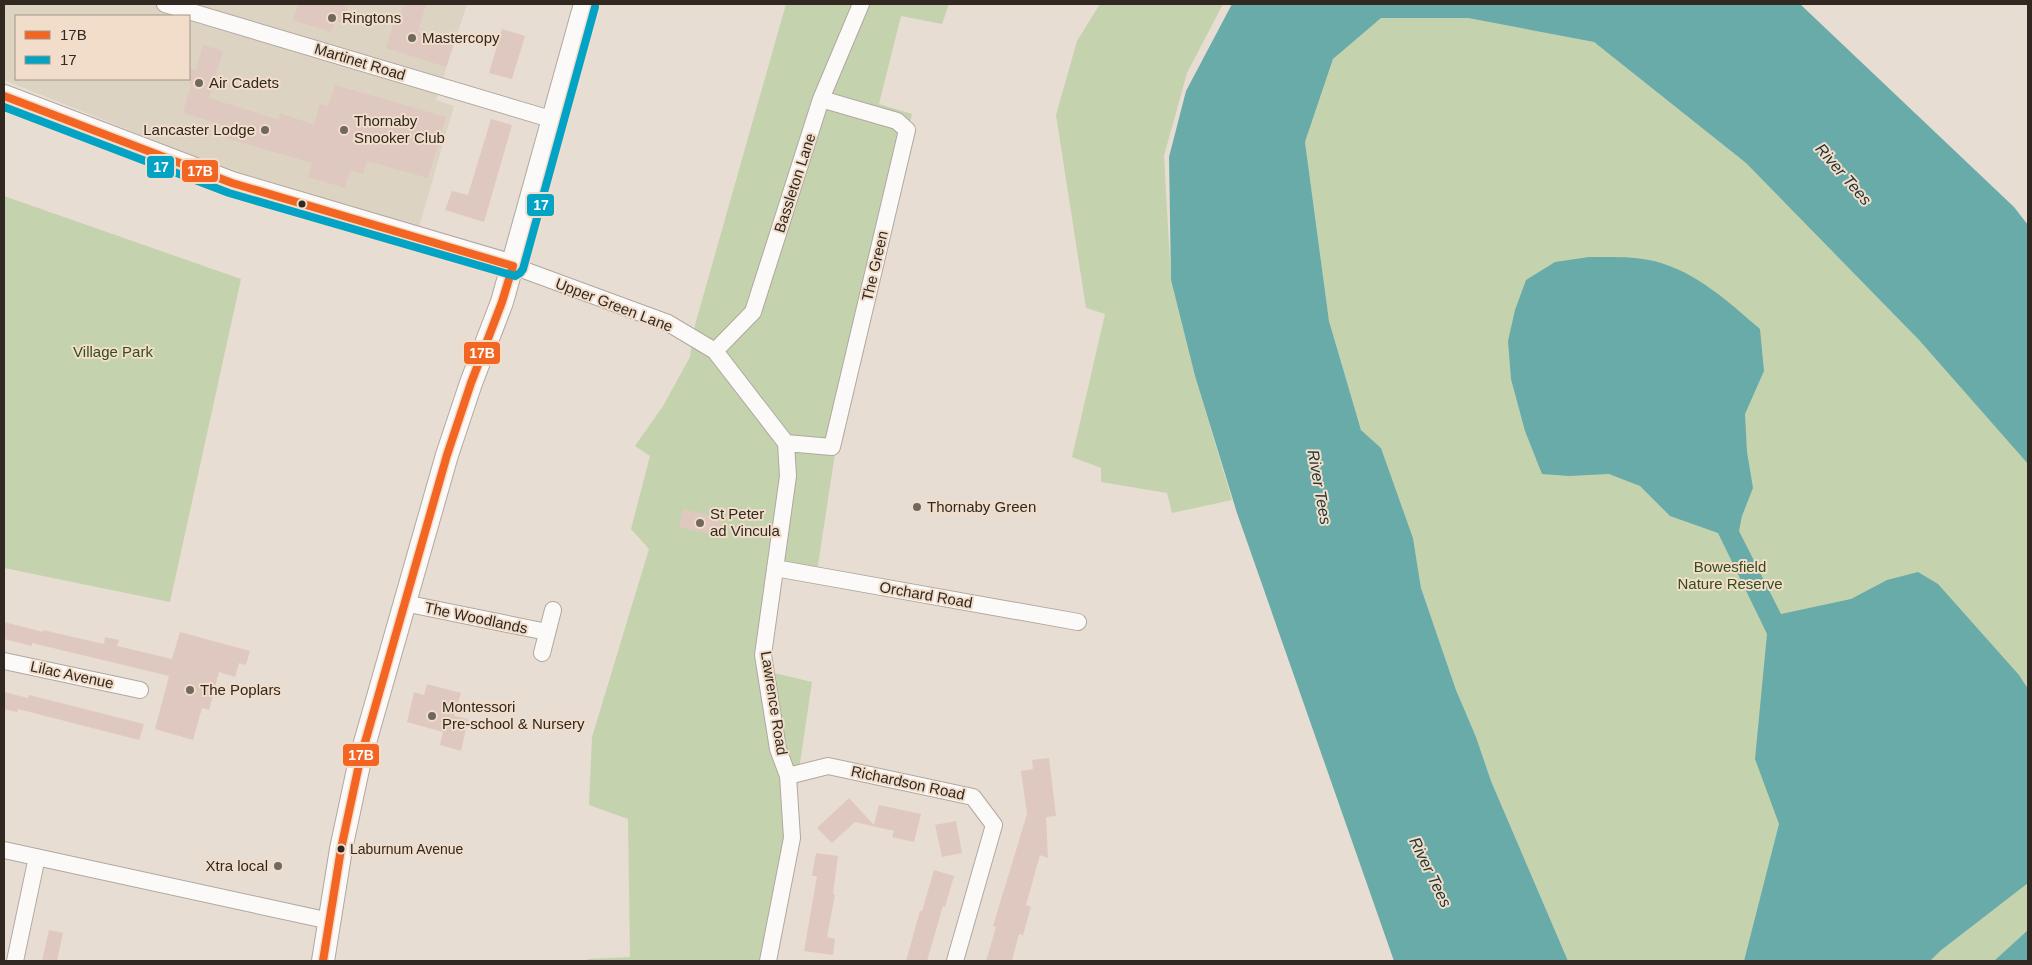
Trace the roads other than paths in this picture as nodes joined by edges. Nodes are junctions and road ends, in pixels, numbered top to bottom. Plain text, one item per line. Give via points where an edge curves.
1 (166, 4) edge
2 (586, 4) edge
3 (861, 4) edge
4 (4, 96) edge
5 (821, 100) junction
6 (554, 120) junction
7 (513, 266) junction
8 (714, 351) junction
9 (786, 443) junction
10 (775, 568) junction
11 (404, 603) junction
12 (553, 610) dead end
13 (1078, 622) dead end
14 (547, 632) junction
15 (542, 653) dead end
16 (4, 661) edge
17 (140, 690) dead end
18 (788, 776) junction
19 (4, 850) edge
20 (36, 857) junction
21 (330, 921) junction
22 (15, 961) edge
23 (323, 961) edge
24 (768, 961) edge
25 (955, 961) edge

1 - 6 street, Martinet Road
2 - 6 street
3 - 5 street, Bassleton Lane
4 - 7 street via 232,182
5 - 8 street, Bassleton Lane via 753,312
5 - 9 street, The Green via 897,121 907,130 832,447
6 - 7 street
7 - 8 street, Upper Green Lane via 668,323
7 - 11 street via 447,455
8 - 9 street, Upper Green Lane
9 - 10 street, Lawrence Road via 788,476
10 - 13 street, Orchard Road
10 - 18 street, Lawrence Road via 763,655 778,749
11 - 14 street, The Woodlands
11 - 21 street via 360,760
12 - 14 street, The Woodlands
14 - 15 street, The Woodlands
16 - 17 street, Lilac Avenue
18 - 24 street, Lawrence Road via 792,838
18 - 25 street, Richardson Road via 828,766 974,797 994,825
19 - 20 street
20 - 21 street
20 - 22 street
21 - 23 street

